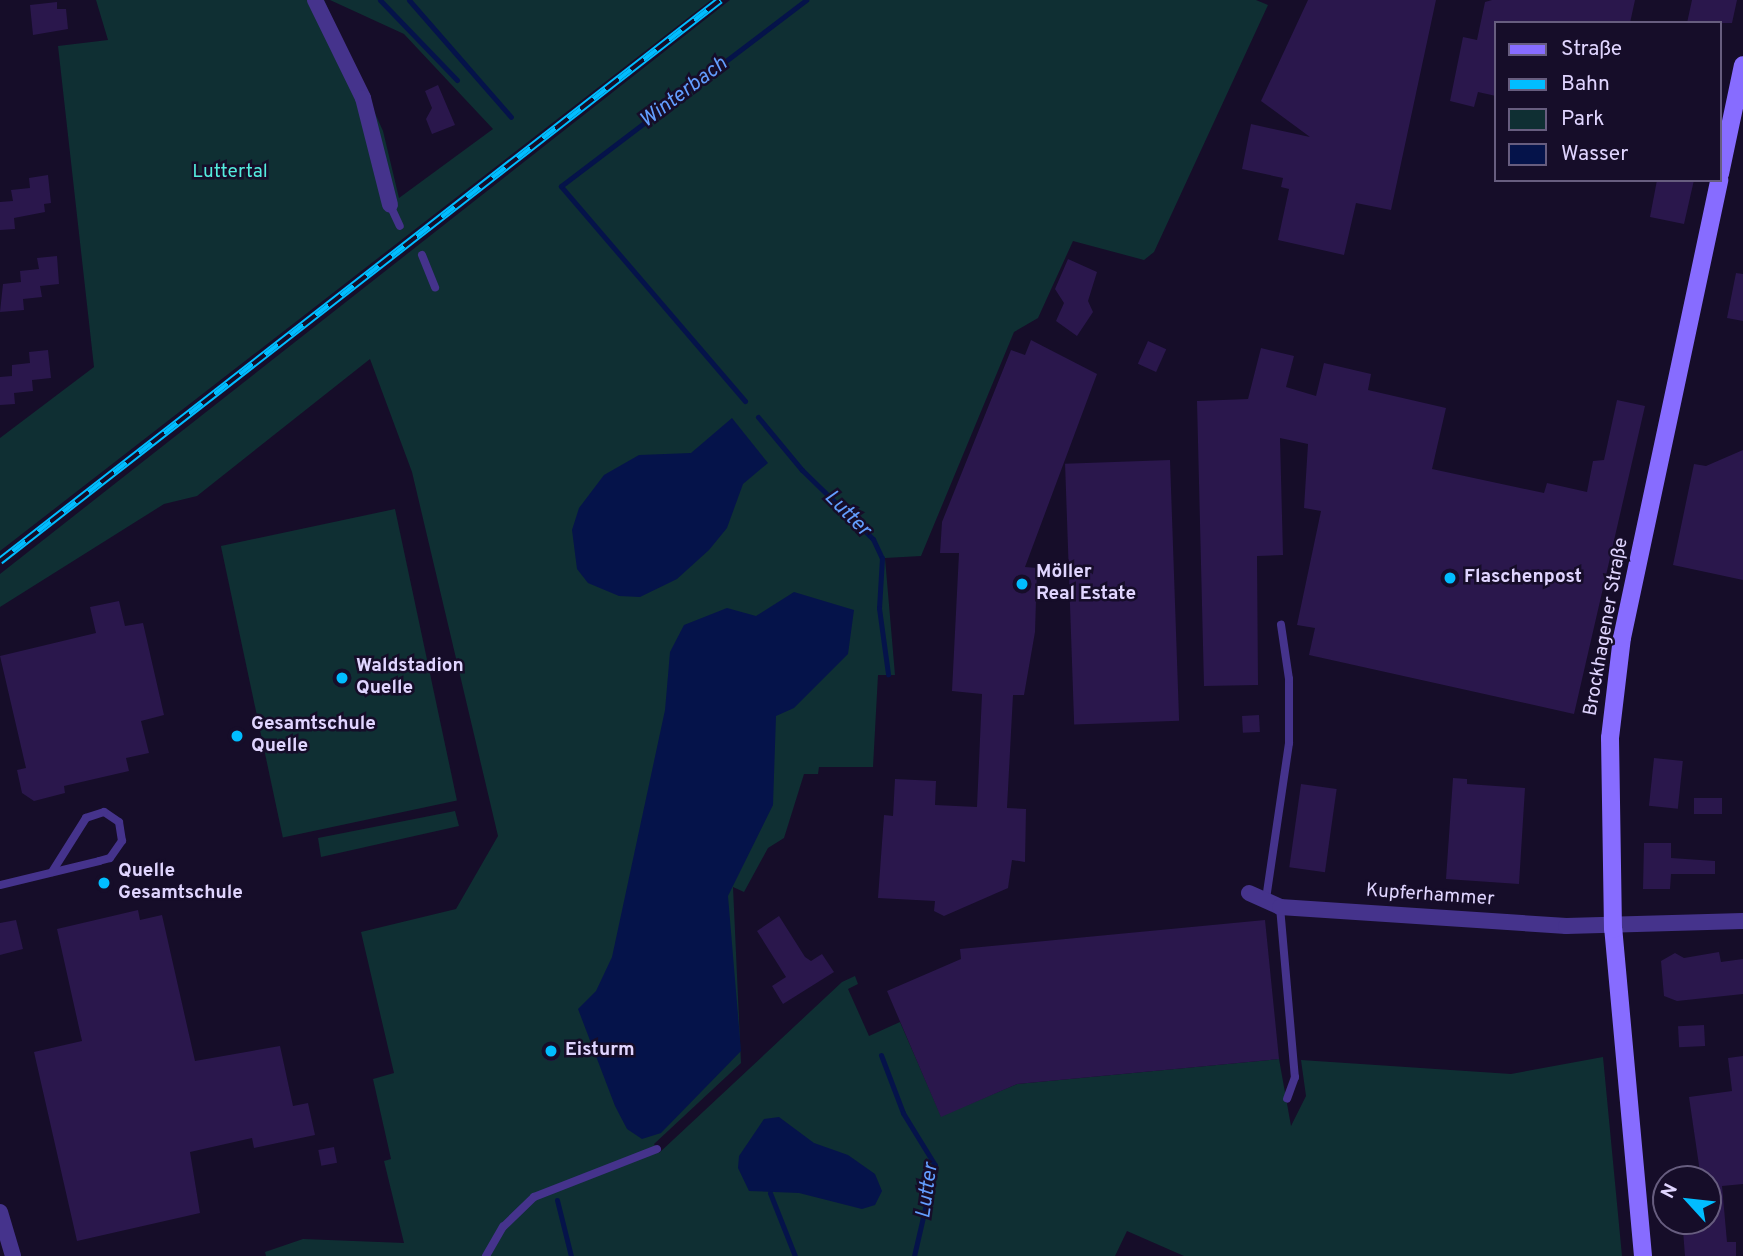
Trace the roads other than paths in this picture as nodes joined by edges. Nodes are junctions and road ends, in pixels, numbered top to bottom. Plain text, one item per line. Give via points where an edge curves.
1 (315, 0) edge
2 (1743, 65) edge
3 (1722, 165) edge
4 (1719, 182) edge
5 (390, 205) joint
6 (400, 226) dead end
7 (422, 255) dead end
8 (435, 288) dead end
9 (1281, 625) dead end
10 (52, 873) junction
11 (0, 885) edge
12 (1249, 893) dead end
13 (1273, 903) junction
14 (1743, 921) edge
15 (1613, 929) junction
16 (1287, 1099) dead end
17 (657, 1149) dead end
18 (0, 1212) edge
19 (8, 1251) edge
20 (486, 1256) edge
21 (1643, 1256) edge

1 - 5 street via 363,98
2 - 3 main road
4 - 15 main road, Brockhagener Straße via 1614,690 1608,828
5 - 6 lane
7 - 8 lane
9 - 13 lane via 1289,679 1289,743
10 - 10 lane via 116,854 123,834 119,821 104,812 86,818
10 - 11 lane
12 - 13 street, Kupferhammer
13 - 15 street, Kupferhammer
13 - 16 lane via 1295,1072
14 - 15 street, Kupferhammer
15 - 21 main road, Brockhagener Straße
17 - 20 lane via 534,1197 503,1227
18 - 19 street

